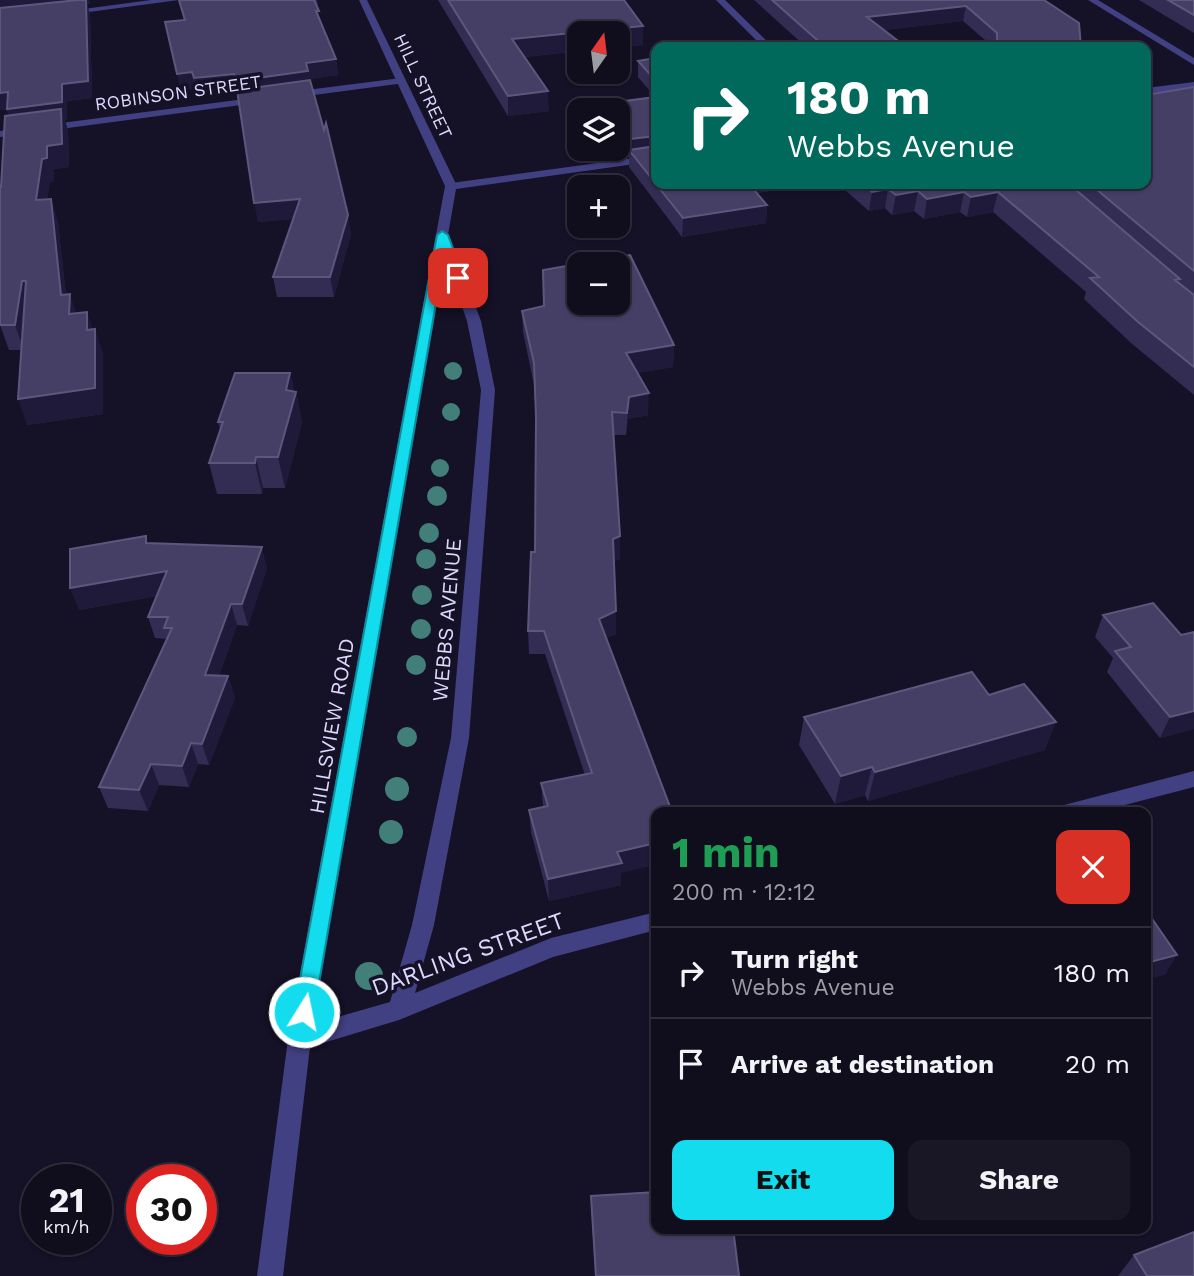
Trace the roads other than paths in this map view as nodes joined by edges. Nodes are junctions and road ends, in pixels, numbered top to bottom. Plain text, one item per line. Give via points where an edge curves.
1 (175, 0) edge
2 (363, 0) edge
3 (720, 0) edge
4 (1092, 0) edge
5 (54, 13) edge
6 (763, 42) edge
7 (1194, 62) edge
8 (401, 81) junction
9 (1194, 85) edge
10 (1151, 91) edge
11 (0, 134) edge
12 (651, 159) edge
13 (451, 187) junction
14 (442, 235) junction
15 (1194, 779) edge
16 (1087, 807) edge
17 (651, 922) edge
18 (399, 1010) junction
19 (299, 1039) junction
20 (270, 1276) edge

1 - 5 street
2 - 8 street, HILL STREET
3 - 6 street
4 - 7 street
8 - 11 street, ROBINSON STREET
8 - 13 street, HILL STREET
9 - 10 street
12 - 13 street
13 - 14 street, HILLSVIEW ROAD
14 - 18 street, WEBBS AVENUE via 474,321 488,390 460,738 423,925
14 - 19 street, HILLSVIEW ROAD
15 - 16 street
17 - 18 street, DARLING STREET via 551,948
18 - 19 street, DARLING STREET
19 - 20 street, HILLSVIEW ROAD

